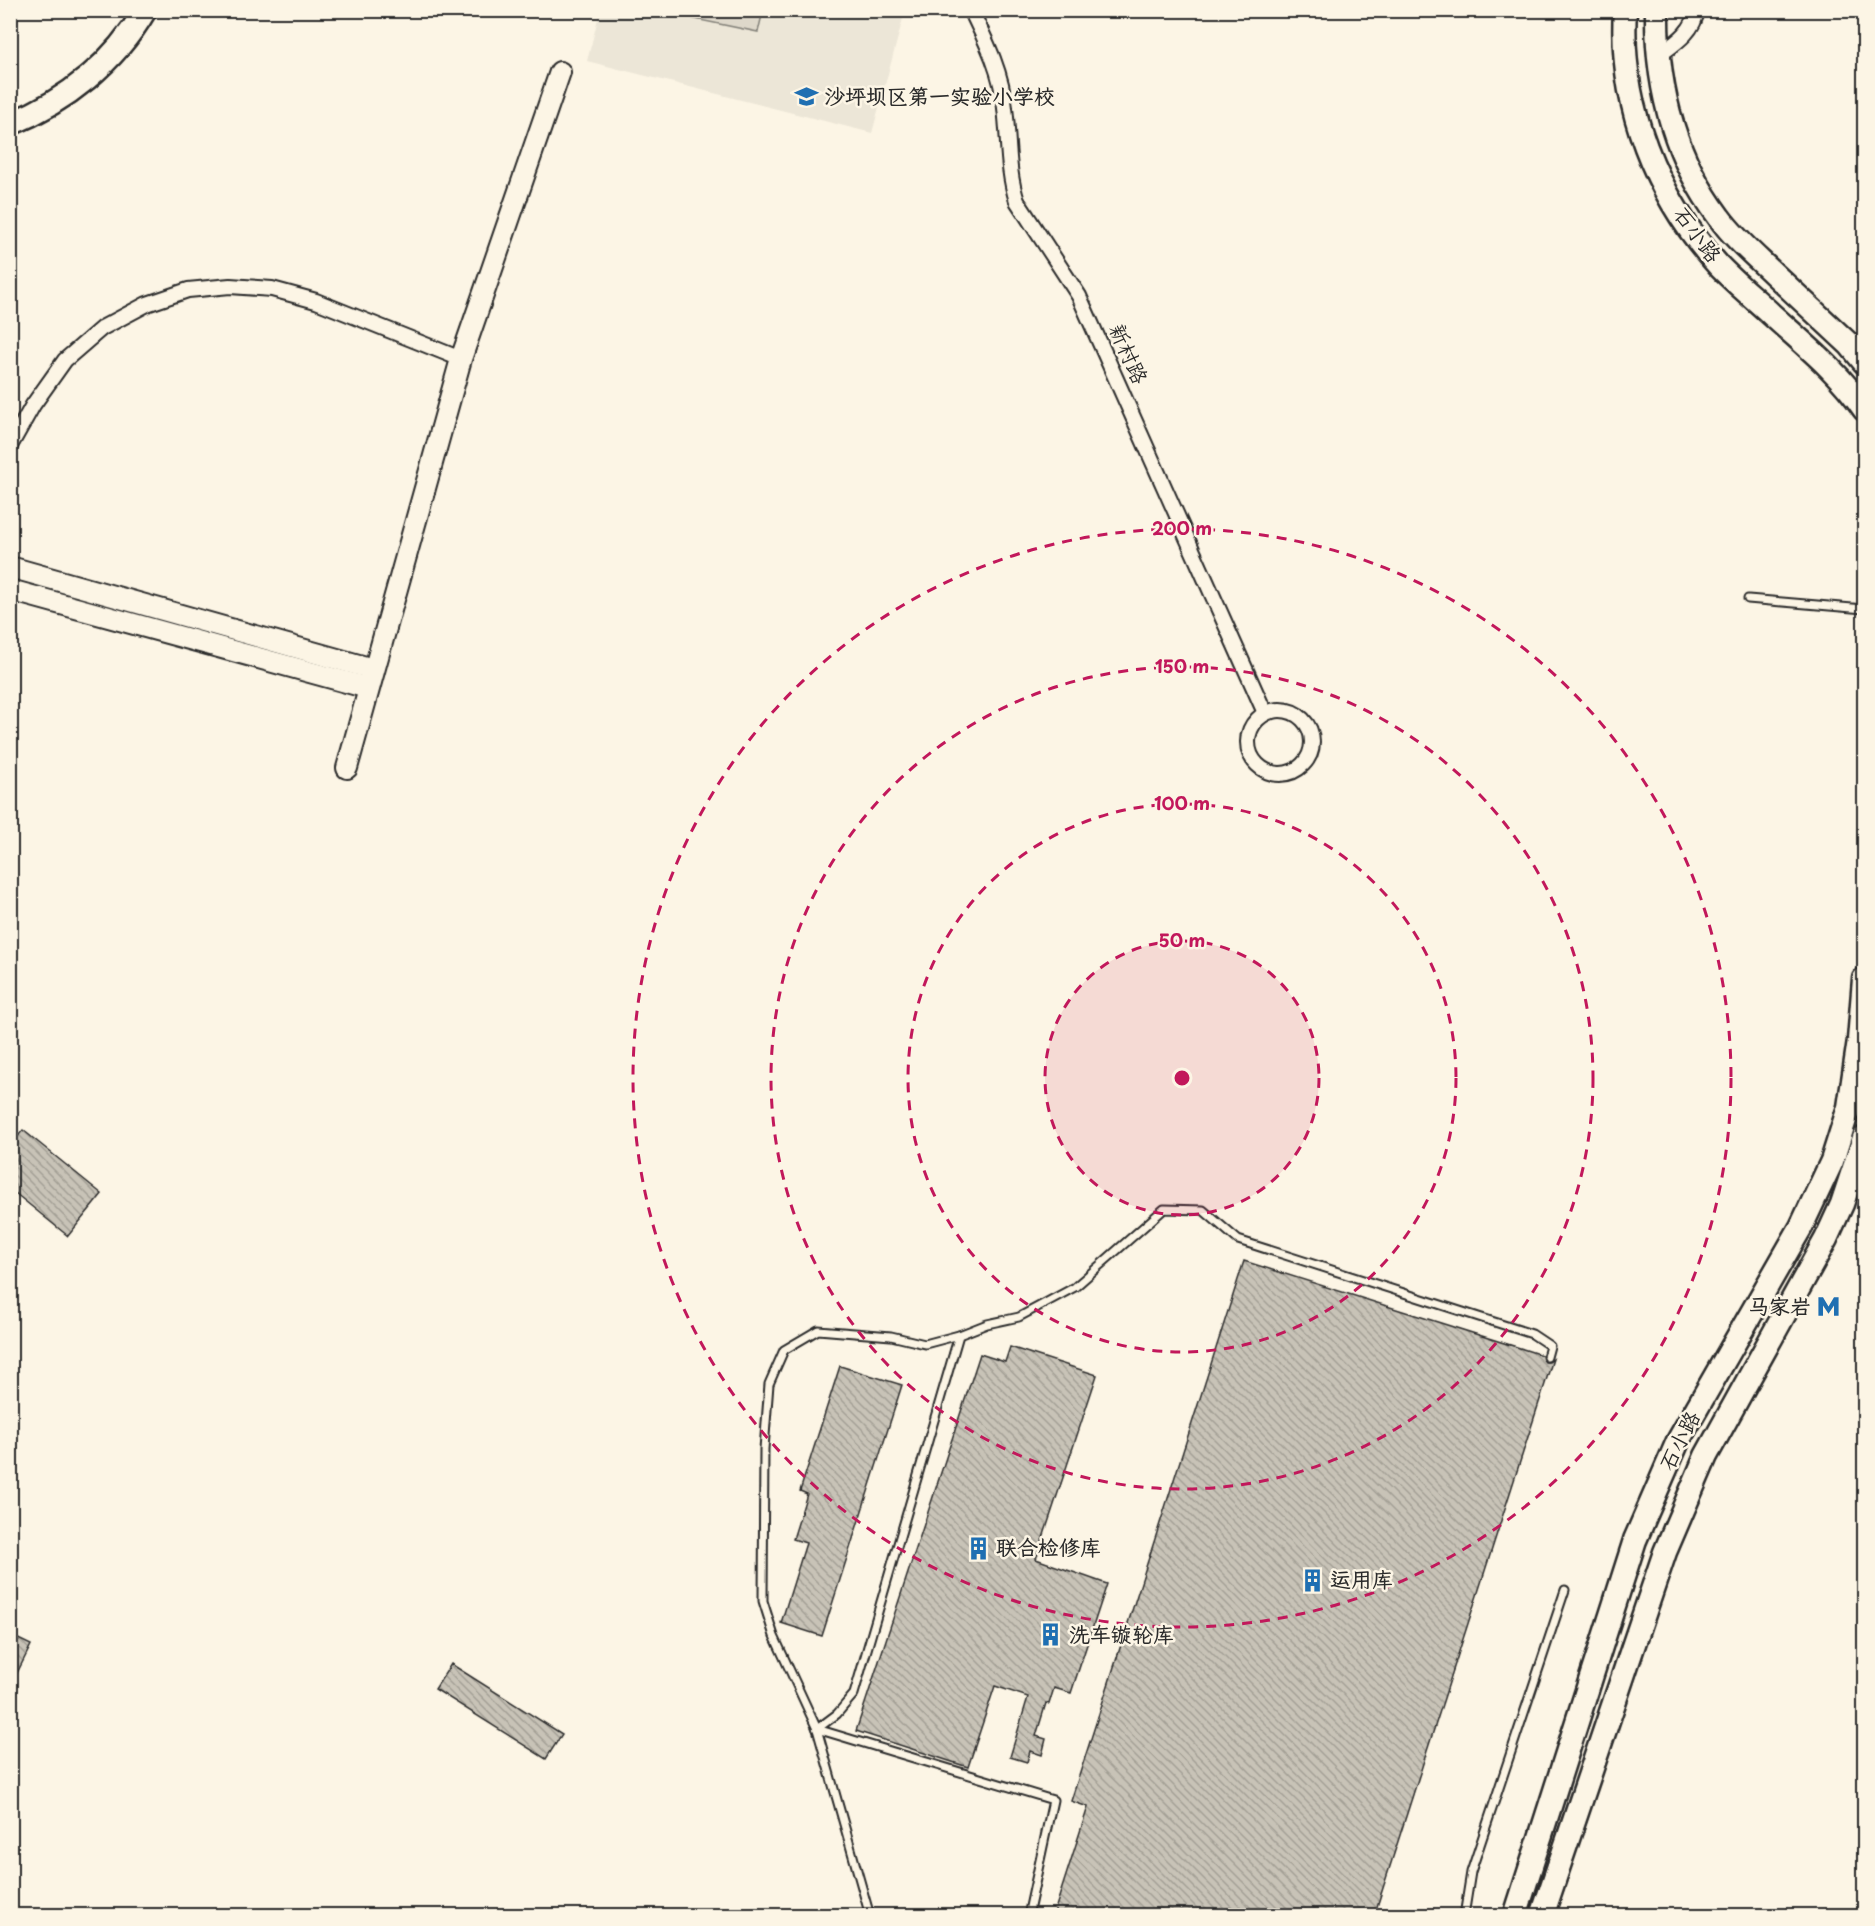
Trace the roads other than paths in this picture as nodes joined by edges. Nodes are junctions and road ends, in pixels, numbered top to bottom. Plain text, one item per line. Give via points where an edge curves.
1 (128, 10) edge
2 (145, 10) edge
3 (971, 10) edge
4 (1625, 10) edge
5 (1657, 10) edge
6 (1697, 10) edge
7 (1658, 56) junction
8 (560, 72) dead end
9 (10, 109) edge
10 (10, 124) edge
11 (461, 359) junction
12 (1864, 362) edge
13 (1864, 409) edge
14 (10, 446) edge
15 (10, 567) edge
16 (10, 590) edge
17 (1748, 599) dead end
18 (1864, 609) edge
19 (371, 679) junction
20 (1265, 713) junction
21 (347, 768) dead end
22 (1864, 979) edge
23 (1864, 1138) edge
24 (959, 1335) junction
25 (1547, 1357) dead end
26 (1565, 1590) dead end
27 (817, 1729) junction
28 (870, 1916) edge
29 (1028, 1916) edge
30 (1464, 1916) edge
31 (1515, 1916) edge
32 (1542, 1916) edge

1 - 9 main road via 94,54 63,81
2 - 10 main road via 131,34 95,72 71,92
3 - 20 street, 新村路 via 1001,83 1011,183 1017,201 1079,296
4 - 13 main road, 石小路 via 1630,96 1638,130 1674,205 1719,266 1826,365
5 - 7 main road, 石小路
6 - 7 street via 1683,37
7 - 12 main road, 石小路 via 1672,127 1707,201 1742,244
8 - 11 street
11 - 14 street via 316,301 272,289 230,286 188,290 147,303 102,328 65,360
11 - 19 street
15 - 19 street
16 - 19 street
17 - 18 lane
19 - 21 street
20 - 20 street via 1257,719 1248,738 1253,759 1270,772 1291,772 1308,758 1312,748 1310,728 1295,713
22 - 31 main road, 石小路 via 1851,1096 1832,1161 1801,1227 1678,1441 1655,1492 1635,1540
23 - 32 main road, 石小路 via 1826,1239 1706,1456 1684,1505
24 - 25 lane via 1019,1317 1075,1287 1164,1209 1203,1210 1238,1240 1532,1334 1550,1346
24 - 27 lane via 854,1694
24 - 27 lane via 925,1344 891,1336 818,1330 783,1350 769,1384 764,1449 763,1601 774,1636
26 - 30 lane via 1471,1872
27 - 28 lane
27 - 29 lane via 1053,1800

